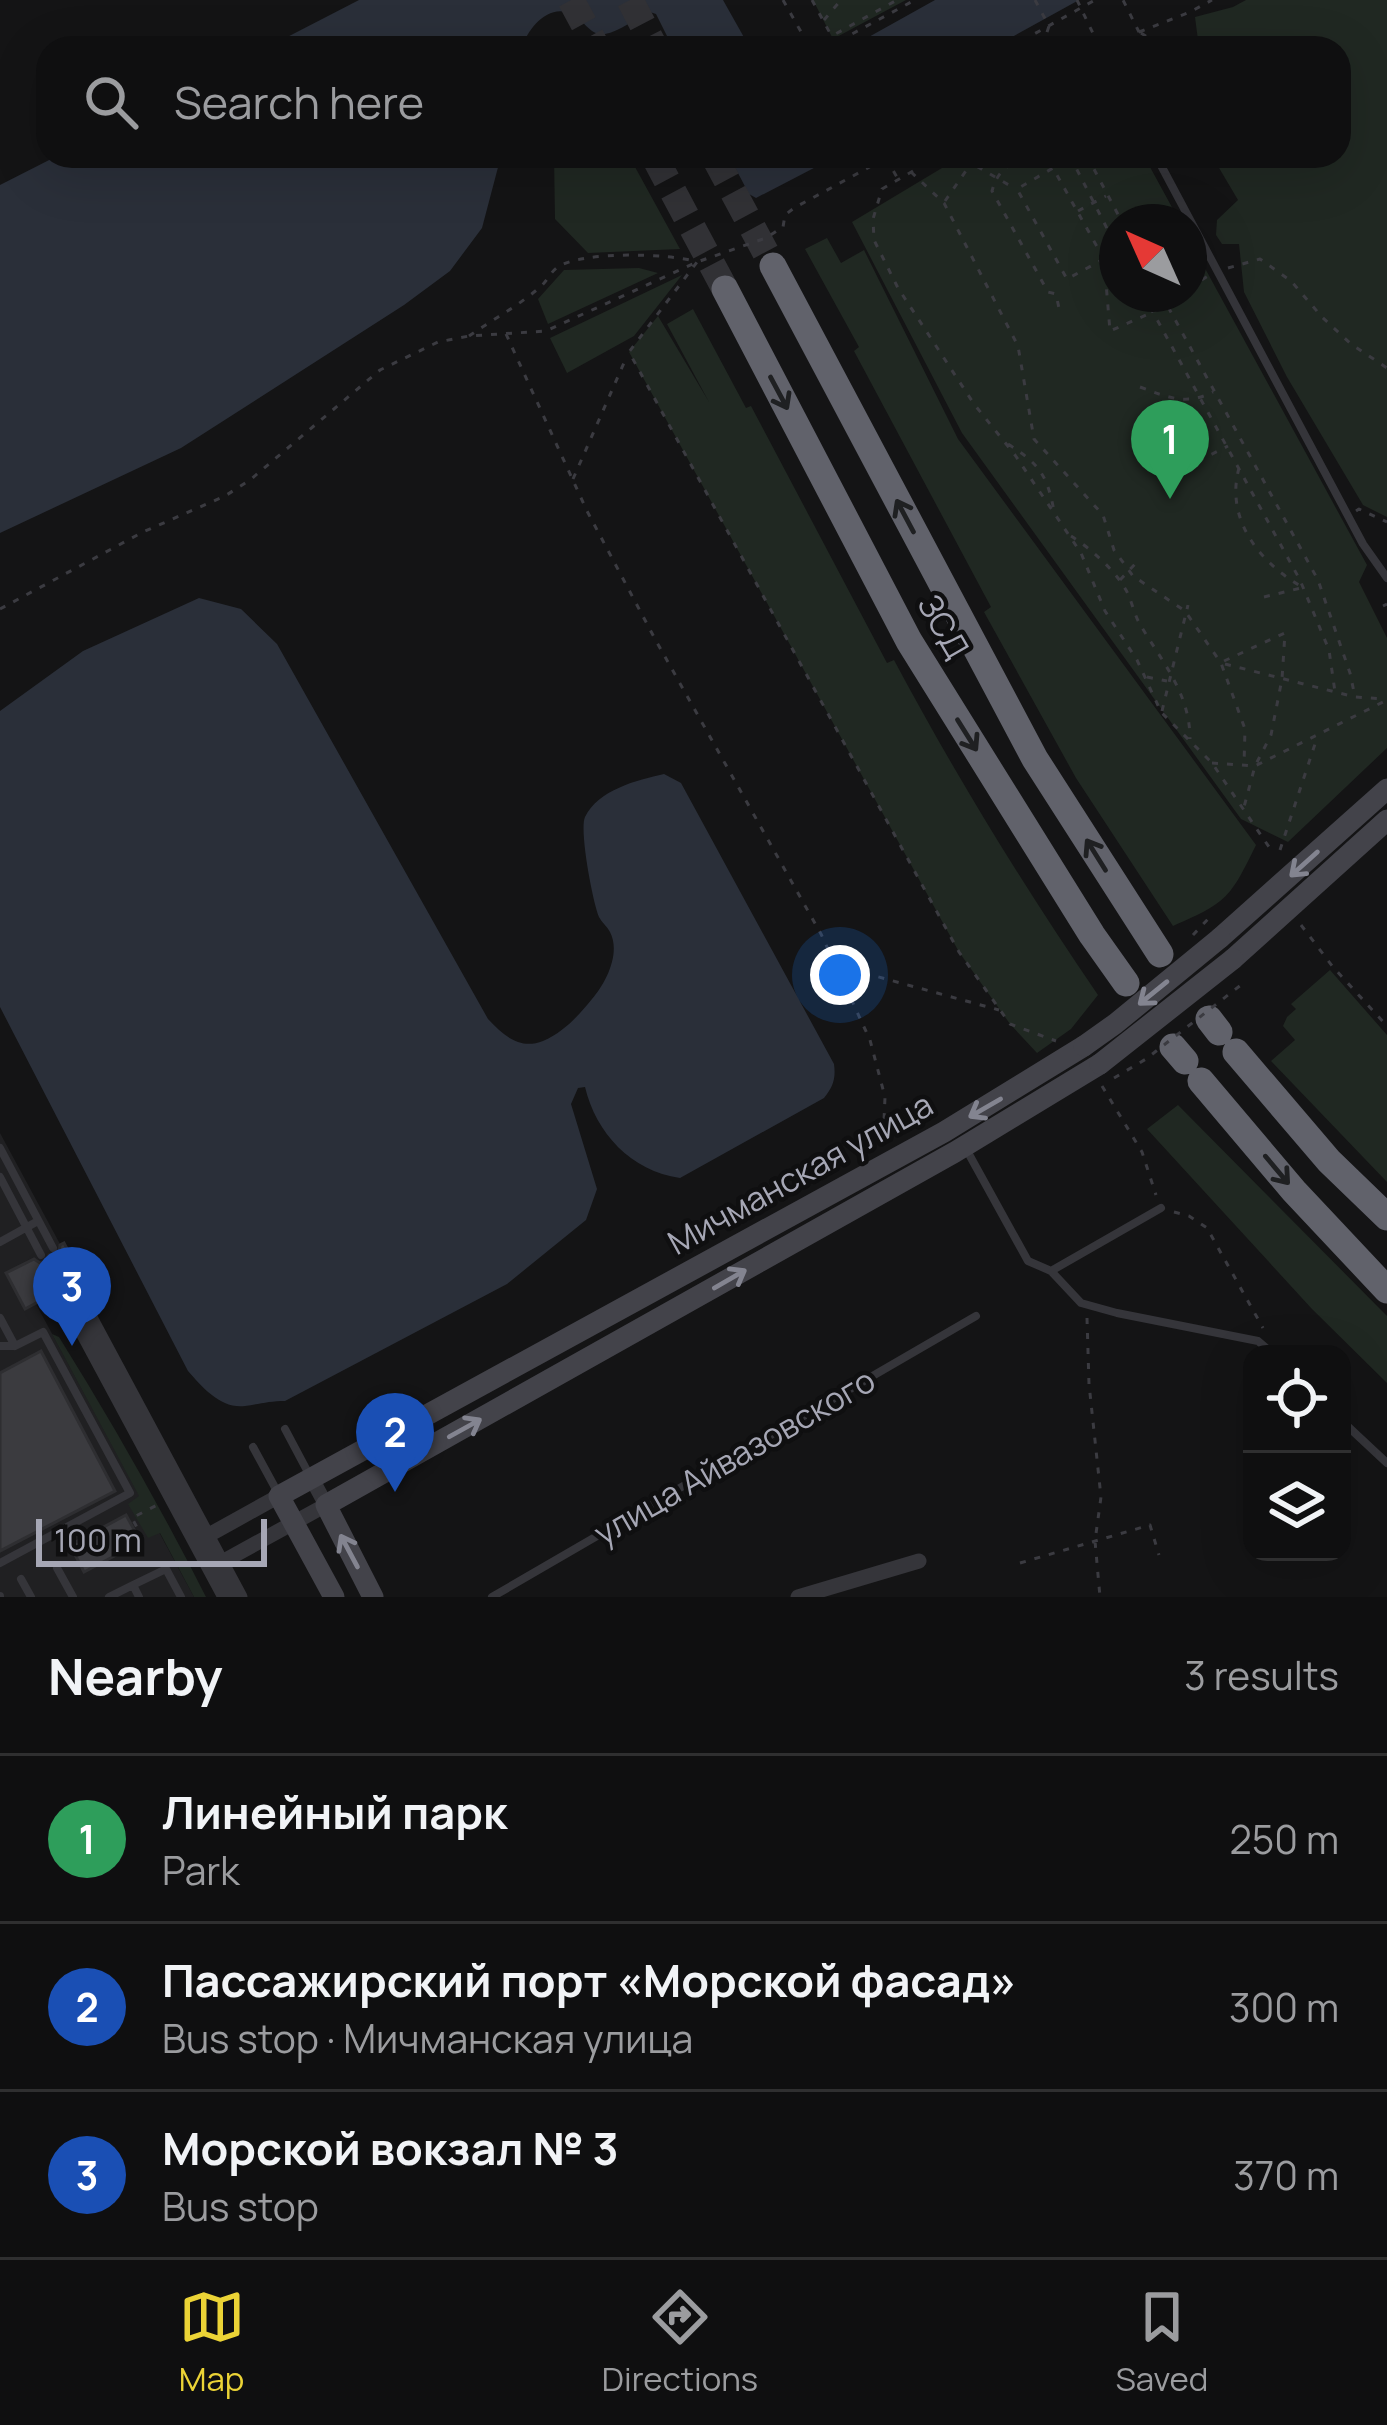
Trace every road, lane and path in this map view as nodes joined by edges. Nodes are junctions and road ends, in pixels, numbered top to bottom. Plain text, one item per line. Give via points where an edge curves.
1 (783, 0) edge
2 (812, 0) edge
3 (832, 0) edge
4 (841, 0) edge
5 (897, 0) edge
6 (915, 0) edge
7 (1035, 0) edge
8 (1077, 0) edge
9 (1095, 0) edge
10 (1123, 0) edge
11 (1212, 0) edge
12 (832, 8) junction
13 (1081, 8) junction
14 (823, 21) junction
15 (1049, 26) junction
16 (1139, 32) junction
17 (803, 36) edge
18 (831, 36) edge
19 (834, 36) edge
20 (844, 36) edge
21 (1031, 36) edge
22 (1046, 36) edge
23 (1094, 36) edge
24 (1132, 36) edge
25 (1145, 36) edge
26 (866, 168) edge
27 (892, 168) edge
28 (918, 168) edge
29 (968, 168) edge
30 (979, 168) edge
31 (1004, 168) edge
32 (1077, 168) edge
33 (1093, 168) edge
34 (1162, 168) edge
35 (911, 172) junction
36 (995, 178) junction
37 (898, 179) junction
38 (1017, 189) junction
39 (951, 192) junction
40 (1107, 195) junction
41 (956, 199) dead end
42 (944, 202) junction
43 (1095, 202) junction
44 (1112, 204) edge
45 (1099, 210) edge
46 (1077, 212) junction
47 (1099, 250) edge
48 (697, 262) junction
49 (1099, 262) edge
50 (773, 266) tunnel mouth
51 (1217, 271) junction
52 (1207, 277) edge
53 (725, 289) tunnel mouth
54 (1109, 312) edge
55 (1152, 312) edge
56 (1155, 312) edge
57 (1171, 312) edge
58 (1060, 313) dead end
59 (506, 334) junction
60 (469, 336) junction
61 (629, 352) junction
62 (1387, 368) edge
63 (1140, 387) dead end
64 (1214, 392) junction
65 (1202, 398) junction
66 (1005, 443) junction
67 (1228, 446) junction
68 (1246, 449) junction
69 (1045, 451) junction
70 (1234, 456) junction
71 (1034, 460) junction
72 (1198, 461) dead end
73 (1239, 467) junction
74 (573, 481) junction
75 (1109, 508) dead end
76 (1054, 513) junction
77 (1102, 514) junction
78 (1238, 514) junction
79 (1228, 516) dead end
80 (1350, 516) junction
81 (1387, 522) edge
82 (1068, 533) junction
83 (1136, 563) dead end
84 (1129, 571) junction
85 (1387, 578) edge
86 (1119, 582) junction
87 (1303, 588) junction
88 (1264, 597) dead end
89 (1187, 608) junction
90 (0, 609) edge
91 (1244, 640) dead end
92 (1249, 650) junction
93 (1221, 663) junction
94 (1171, 670) junction
95 (1145, 677) junction
96 (1282, 679) junction
97 (1169, 682) junction
98 (1335, 692) junction
99 (1355, 698) junction
100 (1387, 699) edge
101 (1161, 712) junction
102 (1318, 736) junction
103 (1190, 741) junction
104 (1212, 763) junction
105 (1244, 765) junction
106 (1255, 766) junction
107 (1387, 790) edge
108 (1244, 809) junction
109 (1387, 820) edge
110 (1269, 847) dead end
111 (1280, 850) dead end
112 (1300, 923) dead end
113 (1160, 954) dead end
114 (835, 965) junction
115 (1246, 981) dead end
116 (1126, 983) dead end
117 (1001, 1011) junction
118 (1387, 1026) edge
119 (1221, 1034) dead end
120 (1074, 1044) junction
121 (1186, 1063) dead end
122 (1104, 1076) junction
123 (893, 1144) dead end
124 (964, 1146) junction
125 (0, 1148) edge
126 (0, 1178) edge
127 (1161, 1208) junction
128 (1387, 1217) edge
129 (38, 1221) junction
130 (27, 1227) junction
131 (0, 1242) edge
132 (53, 1248) dead end
133 (41, 1255) dead end
134 (1051, 1271) junction
135 (66, 1287) dead end
136 (1387, 1289) edge
137 (1082, 1303) junction
138 (976, 1316) dead end
139 (0, 1318) edge
140 (1258, 1341) junction
141 (1263, 1345) edge
142 (0, 1346) edge
143 (16, 1346) junction
144 (285, 1429) dead end
145 (1351, 1429) edge
146 (253, 1447) dead end
147 (1387, 1463) edge
148 (312, 1479) junction
149 (279, 1496) junction
150 (160, 1503) dead end
151 (326, 1505) junction
152 (293, 1522) junction
153 (139, 1538) dead end
154 (201, 1539) junction
155 (1095, 1541) junction
156 (1159, 1555) dead end
157 (919, 1561) dead end
158 (0, 1562) edge
159 (1020, 1563) dead end
160 (216, 1566) junction
161 (57, 1568) dead end
162 (21, 1579) dead end
163 (133, 1585) junction
164 (31, 1597) edge
165 (73, 1597) edge
166 (109, 1597) edge
167 (139, 1597) edge
168 (181, 1597) edge
169 (225, 1597) edge
170 (240, 1597) edge
171 (334, 1597) edge
172 (373, 1597) edge
173 (492, 1597) edge
174 (798, 1597) edge
175 (1100, 1597) edge

1 - 17 path
2 - 14 path
3 - 12 path
4 - 12 path
5 - 19 path
6 - 20 path
7 - 15 path
8 - 13 path
9 - 13 path
10 - 16 path
11 - 16 path
12 - 14 path
13 - 15 path
13 - 23 path
14 - 18 path
15 - 21 path
15 - 22 path
16 - 24 path
16 - 25 path
26 - 48 path via 794,208 766,238
27 - 37 path
28 - 35 path
29 - 39 path
30 - 36 path
31 - 36 path
32 - 43 path
33 - 40 path
34 - 51 lane
35 - 37 path
35 - 42 path
36 - 38 path
36 - 58 path via 992,191
37 - 66 path via 882,189 874,239 898,288
38 - 46 path via 1053,168
38 - 49 path via 1067,279
39 - 41 path
39 - 42 path
40 - 43 path
40 - 44 path
42 - 69 path via 1018,346 1034,439
43 - 45 path
43 - 46 path
46 - 47 path
48 - 59 path via 546,331
48 - 60 path via 675,255 562,264
48 - 61 path
113 -> 50 highway, ЗСД via 1035,760
51 - 52 path
51 - 62 path via 1260,259
51 - 80 lane
53 -> 116 highway, ЗСД via 909,641
54 - 55 path via 1111,331
56 - 65 path
57 - 64 path
59 - 60 path
59 - 74 path
60 - 90 path via 380,370 225,496
61 - 74 path
61 - 117 path via 959,952
63 - 65 path
64 - 65 path
64 - 68 path
65 - 67 path
66 - 71 path
66 - 76 path
67 - 70 path
67 - 72 path
68 - 70 path
68 - 99 path via 1318,580
69 - 71 path
69 - 77 path
70 - 73 path
71 - 76 path
73 - 78 path
73 - 87 path
74 - 114 path
75 - 77 path
76 - 82 path
77 - 84 path
78 - 79 path
78 - 87 path via 1267,568
80 - 81 path via 1359,509
80 - 85 lane
82 - 86 path
82 - 95 path
83 - 84 path
84 - 86 path
84 - 89 path
86 - 94 path
87 - 88 path
87 - 98 path via 1329,650
89 - 93 path
89 - 94 path
91 - 92 path
92 - 93 path
92 - 96 path via 1285,633
93 - 96 path
93 - 105 path via 1245,729
94 - 97 path
94 - 103 path
95 - 97 path
95 - 101 path
96 - 98 path
96 - 106 path via 1271,735
97 - 101 path
98 - 99 path
99 - 100 path
100 - 102 path
101 - 103 path
102 - 106 path
102 - 111 path
103 - 104 path
104 - 105 path
104 - 108 path
105 - 106 path
106 - 108 path
107 -> 120 main road, Мичманская улица, bridge via 1115,1024
108 - 110 path
109 - 122 main road, Мичманская улица, bridge
112 - 118 path
114 - 117 path
114 - 123 path via 870,1040
115 - 122 path, bridge via 1146,1059
117 - 120 path via 1010,1024
119 - 128 highway
120 -> 148 main road, Мичманская улица via 944,1132
121 -> 136 highway
122 - 124 main road, Мичманская улица
122 - 127 path
124 - 134 lane via 1028,1261
151 -> 124 main road, Мичманская улица
125 - 129 lane
126 - 130 lane
127 - 134 lane
127 - 140 path via 1207,1228 1263,1329
129 - 130 lane
129 - 132 lane
130 - 131 lane
130 - 133 lane
134 - 137 lane
135 - 154 street
137 - 140 lane
137 - 155 path via 1100,1464
138 - 173 lane, улица Айвазовского
139 - 143 lane
140 - 141 lane
142 - 143 lane
143 - 158 lane via 43,1332 130,1493
144 - 148 lane
145 - 147 lane
146 - 149 lane
148 - 149 main road, Мичманская улица
148 - 151 street
149 - 152 main road
149 - 154 street, Мичманская улица
150 - 153 path via 132,1518
151 - 152 street, Мичманская улица
172 -> 151 main road
152 - 160 street, Мичманская улица
152 - 171 main road
154 - 160 street
155 - 156 path via 1150,1526
155 - 159 path
155 - 175 path
157 - 174 street
160 - 169 street
160 - 170 street
161 - 165 lane
162 - 164 lane
163 - 166 lane
163 - 167 lane
163 - 168 lane via 166,1569

